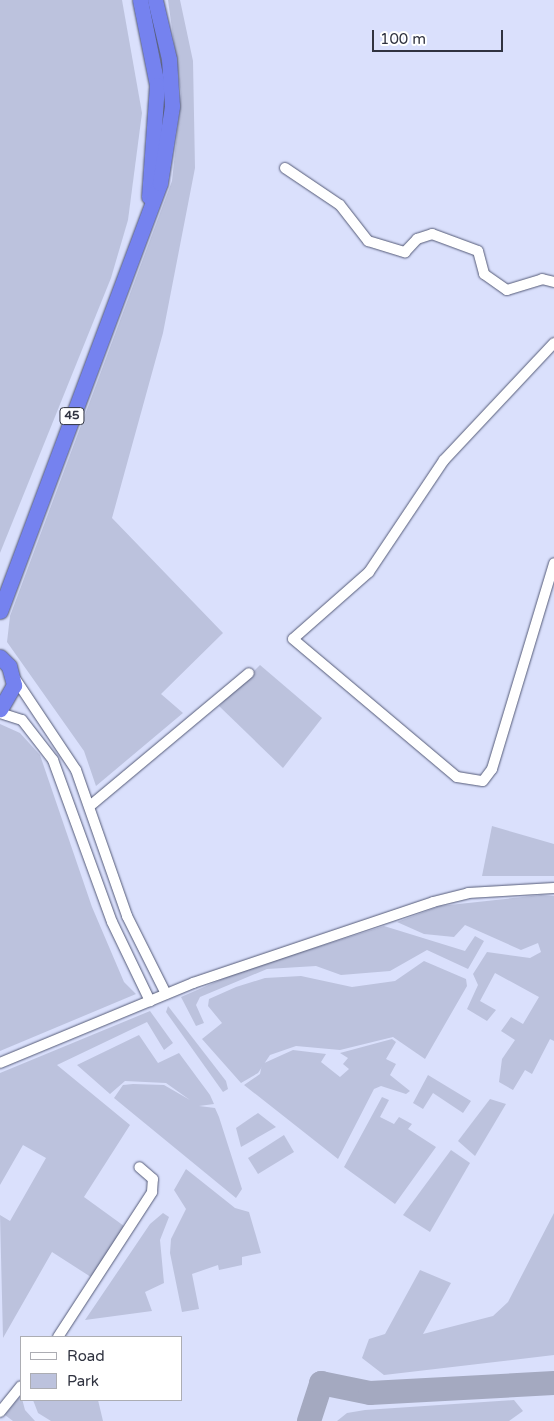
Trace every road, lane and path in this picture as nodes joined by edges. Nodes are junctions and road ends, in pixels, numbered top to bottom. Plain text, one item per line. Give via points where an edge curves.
1 (140, 0) edge
2 (155, 0) edge
3 (285, 168) dead end
4 (136, 246) junction
5 (554, 282) edge
6 (554, 343) edge
7 (554, 563) edge
8 (8, 585) junction
9 (0, 600) edge
10 (0, 611) edge
11 (1, 656) edge
12 (249, 672) dead end
13 (13, 676) junction
14 (0, 709) edge
15 (0, 713) edge
16 (90, 806) junction
17 (554, 888) edge
18 (166, 994) junction
19 (150, 1001) junction
20 (0, 1063) edge
21 (139, 1168) dead end
22 (59, 1336) edge
23 (20, 1387) edge
24 (0, 1412) edge

1 - 4 highway, 45 via 154,60 157,116 148,202
2 - 4 highway, 45 via 169,58 172,126 160,183
3 - 5 street via 340,205 368,241 405,252 417,239 432,234 478,251 484,274 507,290 542,279
4 - 8 highway, 45
6 - 7 street via 444,460 369,572 293,639 457,777 484,781 492,769
8 - 9 highway, 45
8 - 10 highway, 45
11 - 13 highway
12 - 16 street
13 - 14 highway via 12,694
13 - 16 street via 67,752
15 - 19 street via 22,720 53,760 118,937
16 - 18 street via 127,916
17 - 18 street via 468,893 433,902
18 - 19 street
19 - 20 street
21 - 22 street via 153,1179 152,1192
23 - 24 street

